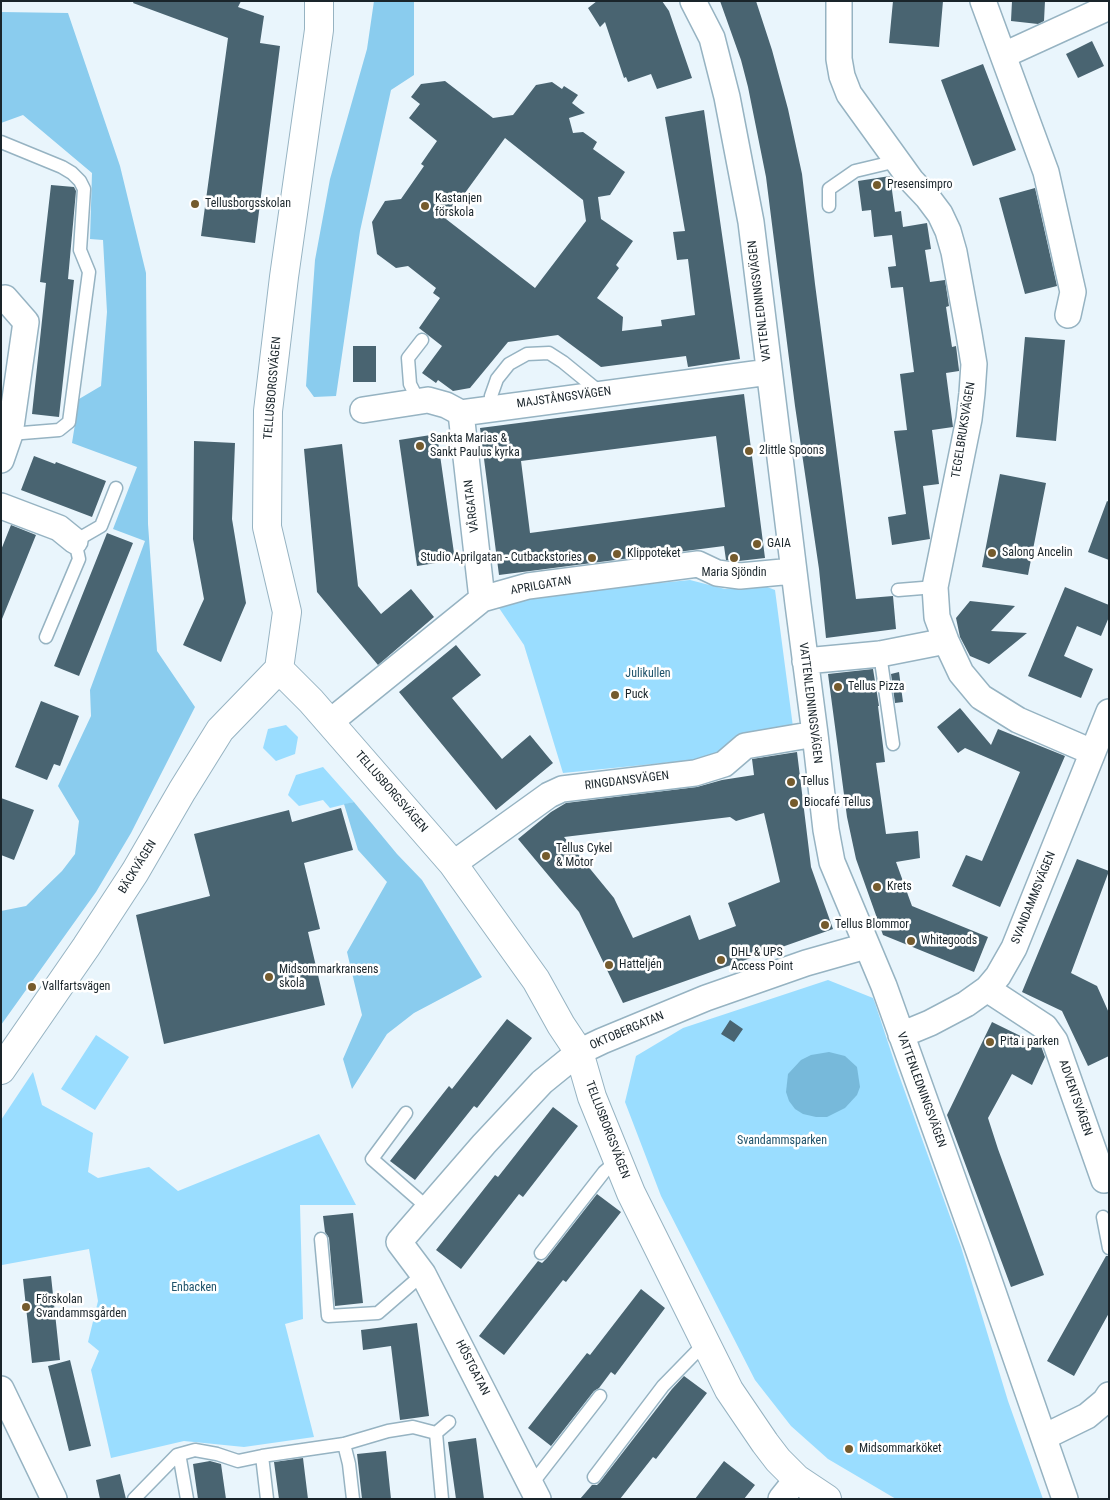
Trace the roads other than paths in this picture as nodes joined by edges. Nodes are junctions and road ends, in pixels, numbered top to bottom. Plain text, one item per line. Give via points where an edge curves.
1 (319, 1) edge
2 (693, 1) edge
3 (838, 1) edge
4 (983, 1) edge
5 (1109, 8) edge
6 (1004, 55) junction
7 (1, 142) edge
8 (897, 161) junction
9 (830, 206) dead end
10 (5, 298) dead end
11 (1068, 315) dead end
12 (422, 340) dead end
13 (769, 372) junction
14 (601, 393) junction
15 (419, 402) junction
16 (490, 408) junction
17 (363, 410) dead end
18 (461, 413) junction
19 (10, 434) junction
20 (1, 460) edge
21 (116, 488) dead end
22 (1, 506) edge
23 (75, 541) junction
24 (794, 571) junction
25 (934, 587) junction
26 (898, 590) dead end
27 (482, 599) junction
28 (46, 638) dead end
29 (946, 642) junction
30 (880, 654) junction
31 (805, 661) junction
32 (279, 669) junction
33 (1109, 712) edge
34 (330, 722) junction
35 (815, 734) junction
36 (892, 744) dead end
37 (1092, 752) junction
38 (453, 864) junction
39 (866, 946) junction
40 (987, 989) junction
41 (901, 1035) junction
42 (579, 1052) junction
43 (1, 1070) edge
44 (406, 1113) dead end
45 (618, 1160) junction
46 (1104, 1180) dead end
47 (428, 1208) junction
48 (1103, 1217) dead end
49 (321, 1239) dead end
50 (399, 1242) joint
51 (1109, 1248) edge
52 (542, 1253) dead end
53 (423, 1274) junction
54 (706, 1342) junction
55 (1, 1389) edge
56 (1109, 1395) edge
57 (600, 1396) dead end
58 (449, 1422) dead end
59 (436, 1433) junction
60 (1044, 1437) junction
61 (344, 1444) junction
62 (177, 1455) junction
63 (262, 1456) junction
64 (594, 1477) dead end
65 (789, 1489) edge
66 (535, 1492) edge
67 (54, 1499) edge
68 (134, 1499) edge
69 (186, 1499) edge
70 (268, 1499) edge
71 (353, 1499) edge
72 (442, 1499) edge
73 (827, 1499) edge
74 (1065, 1499) edge

1 - 32 street, TELLUSBORGSVÄGEN via 319,30 268,411 267,527 286,612
2 - 13 street, VATTENLEDNINGSVÄGEN via 712,38 726,97 751,222
3 - 8 street, TEGELBRUKSVÄGEN via 842,76 849,94
4 - 6 street
5 - 6 street
6 - 11 street via 1046,172 1073,292
7 - 19 lane via 62,167 80,181 84,189 80,250 89,272 70,422 59,430
8 - 9 lane via 855,171 829,189
8 - 25 street, TEGELBRUKSVÄGEN via 940,214 948,231 974,364 969,419
10 - 19 street via 26,322
12 - 15 lane via 408,358 410,384
13 - 14 street, MAJSTÅNGSVÄGEN
13 - 24 street, VATTENLEDNINGSVÄGEN
14 - 16 street, MAJSTÅNGSVÄGEN
14 - 16 lane via 549,353 527,354 510,364 497,380
15 - 17 street
15 - 18 street via 428,400
16 - 18 street, MAJSTÅNGSVÄGEN
18 - 27 street, VÅRGATAN
19 - 20 street
21 - 23 lane via 101,526
22 - 23 street via 59,528
23 - 28 lane via 79,559
24 - 27 street, APRILGATAN via 740,576 716,573 698,564 528,586
24 - 31 street, VATTENLEDNINGSVÄGEN
25 - 26 lane
25 - 29 street, TEGELBRUKSVÄGEN via 937,617
27 - 34 street, APRILGATAN
29 - 30 street
29 - 37 street, TEGELBRUKSVÄGEN via 961,673 981,697 1018,720
30 - 31 street
30 - 36 lane
31 - 35 street, VATTENLEDNINGSVÄGEN
32 - 34 street, TELLUSBORGSVÄGEN
32 - 43 street, BÄCKVÄGEN via 220,730 135,872
33 - 37 street, SVANDAMMSVÄGEN
34 - 38 street, TELLUSBORGSVÄGEN
35 - 38 street, RINGDANSVÄGEN via 745,746 724,764 695,773 562,789
35 - 39 street, VATTENLEDNINGSVÄGEN via 832,862
37 - 40 street, SVANDAMMSVÄGEN via 1014,948
38 - 42 street, TELLUSBORGSVÄGEN via 536,980
39 - 41 street, VATTENLEDNINGSVÄGEN
39 - 42 street, OKTOBERGATAN via 706,998
40 - 41 street, SVANDAMMSVÄGEN via 937,1020
40 - 46 street, ADVENTSVÄGEN via 1045,1027 1055,1041
41 - 60 street, VATTENLEDNINGSVÄGEN
42 - 45 street, TELLUSBORGSVÄGEN via 592,1097
42 - 47 street, OKTOBERGATAN via 542,1082
44 - 47 lane via 372,1159
45 - 52 lane via 604,1172
45 - 54 street, TELLUSBORGSVÄGEN via 631,1193
47 - 50 street, OKTOBERGATAN
48 - 51 lane
49 - 53 lane via 328,1316 378,1313
50 - 53 street, HÖSTGATAN
53 - 66 street, HÖSTGATAN
54 - 64 lane via 663,1386
54 - 65 street, TELLUSBORGSVÄGEN via 729,1390 765,1444
55 - 67 street
56 - 60 street via 1087,1416
57 - 66 lane
58 - 59 lane
59 - 61 lane via 413,1426
59 - 72 lane
60 - 74 street, VATTENLEDNINGSVÄGEN
61 - 63 lane
61 - 71 lane
62 - 63 lane via 195,1450 238,1461
62 - 68 lane
62 - 69 lane
63 - 70 lane
65 - 73 street, TELLUSBORGSVÄGEN

